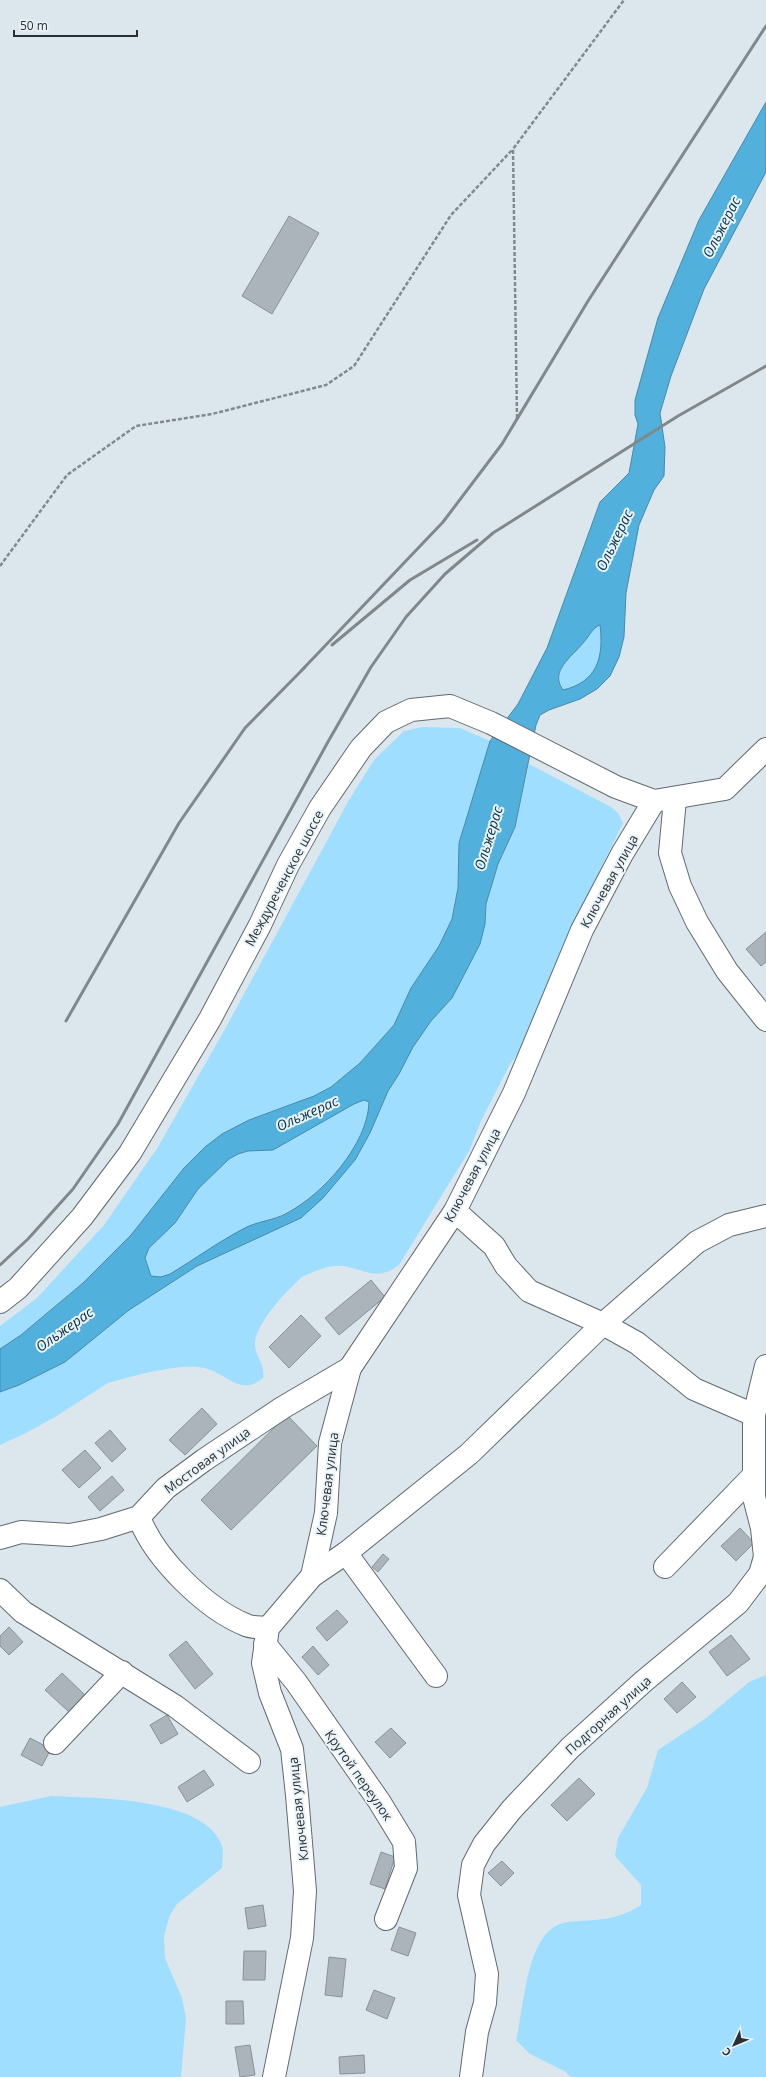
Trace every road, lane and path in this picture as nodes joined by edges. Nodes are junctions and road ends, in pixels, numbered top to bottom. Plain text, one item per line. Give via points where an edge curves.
1 (624, 0) edge
2 (513, 149) junction
3 (517, 418) dead end
4 (0, 566) edge
5 (766, 749) edge
6 (664, 800) junction
7 (766, 1020) edge
8 (455, 1211) junction
9 (766, 1216) edge
10 (0, 1302) edge
11 (603, 1324) junction
12 (766, 1366) edge
13 (350, 1368) junction
14 (754, 1415) junction
15 (760, 1451) edge
16 (754, 1475) junction
17 (139, 1517) junction
18 (0, 1538) edge
19 (346, 1553) junction
20 (665, 1567) dead end
21 (312, 1576) junction
22 (0, 1590) edge
23 (267, 1636) junction
24 (122, 1672) junction
25 (436, 1676) dead end
26 (55, 1743) dead end
27 (249, 1762) dead end
28 (386, 1918) dead end
29 (274, 2077) edge
30 (471, 2077) edge

1 - 2 path
2 - 3 path
2 - 4 path via 451,215 354,366 326,385 212,414 136,426 67,475
5 - 6 street via 725,789
6 - 7 street via 670,853 680,886 697,922 727,971
6 - 8 street, Ключевая улица via 622,854 582,930 514,1093
6 - 10 street, Междуреченское шоссе via 616,787 491,723 450,706 411,710 386,722 361,748 320,808 288,865 210,1019 130,1153 82,1217 18,1288
8 - 11 street via 494,1246 506,1266 529,1291
8 - 13 street, Ключевая улица
9 - 11 street via 730,1225 697,1242
11 - 14 street via 636,1343 694,1389
11 - 19 street via 469,1454
12 - 14 street, Подгорная улица
13 - 17 street, Мостовая улица via 282,1408 204,1460 166,1488
13 - 21 street, Ключевая улица via 330,1443 326,1514
14 - 15 street, Подгорная улица
15 - 16 street, Подгорная улица
16 - 20 street
16 - 30 street, Подгорная улица via 754,1497 762,1528 765,1557 760,1574 738,1603 644,1681 570,1748 512,1809 484,1844 473,1865 469,1894 487,1974 485,2003 477,2032
17 - 18 street via 101,1529 70,1535 21,1532
17 - 23 street via 145,1533 182,1579 228,1615
19 - 21 street
19 - 25 street
21 - 23 street, Ключевая улица
22 - 24 street via 23,1612
23 - 28 street, Крутой переулок via 404,1842 406,1868
23 - 29 street, Ключевая улица via 263,1662 270,1693 292,1749 305,1890 302,1938
24 - 26 street
24 - 27 street via 175,1706

